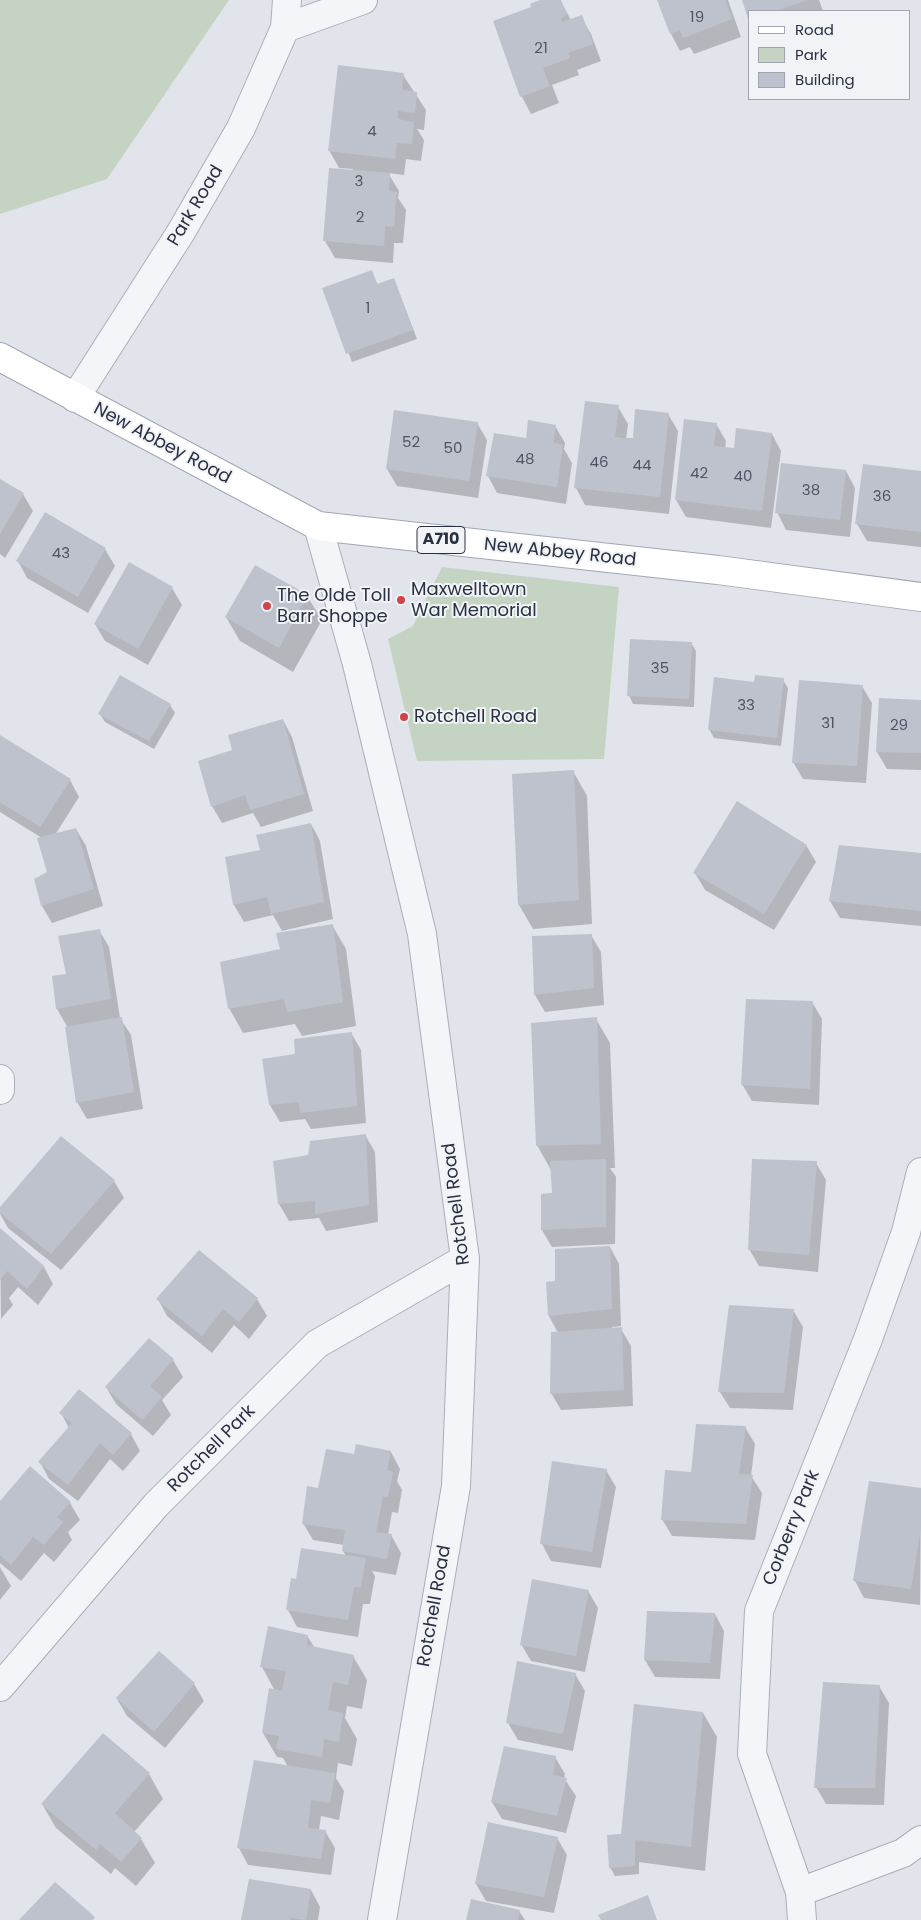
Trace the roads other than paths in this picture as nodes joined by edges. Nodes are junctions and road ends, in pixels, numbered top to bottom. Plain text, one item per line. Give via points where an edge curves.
1 (287, 0) edge
2 (363, 0) edge
3 (284, 28) junction
4 (0, 357) edge
5 (75, 398) junction
6 (318, 526) junction
7 (921, 596) edge
8 (0, 1078) edge
9 (0, 1090) edge
10 (921, 1172) edge
11 (465, 1259) junction
12 (0, 1687) edge
13 (921, 1840) edge
14 (800, 1892) junction
15 (382, 1920) edge
16 (802, 1920) edge

1 - 3 street, Park Road
2 - 3 street
3 - 5 street, Park Road via 241,128 181,232
4 - 5 main road, New Abbey Road / A710
5 - 6 main road, New Abbey Road / A710
6 - 7 main road, New Abbey Road / A710
6 - 11 street, Rotchell Road via 357,664 422,934
8 - 9 street
10 - 14 street, Corberry Park via 906,1232 868,1338 759,1611 752,1754
11 - 12 street, Rotchell Park via 317,1344 156,1506
11 - 15 street, Rotchell Road via 456,1486
13 - 14 street via 903,1854
14 - 16 street, Corberry Park

